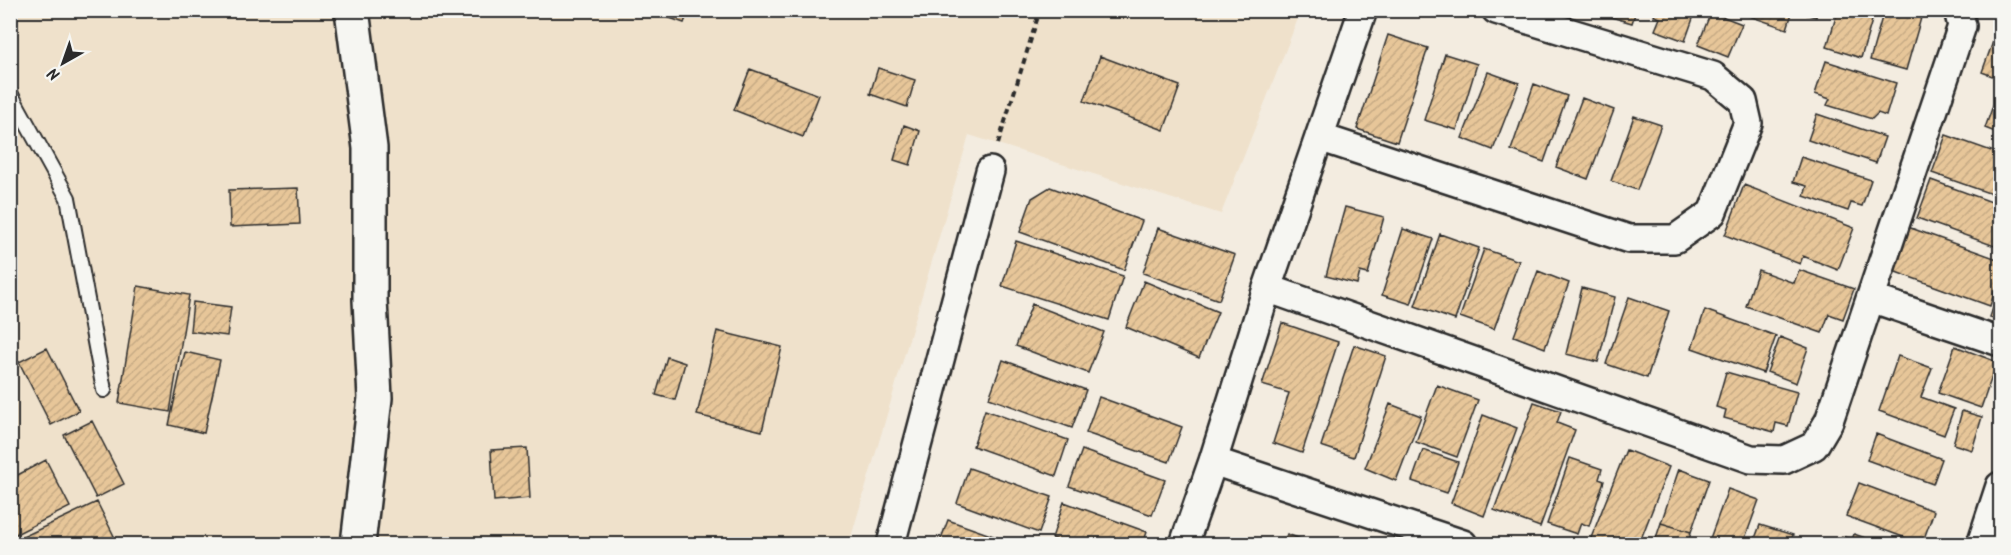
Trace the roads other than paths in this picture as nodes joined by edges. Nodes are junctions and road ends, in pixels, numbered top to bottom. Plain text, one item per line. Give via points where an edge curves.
1 (352, 10) edge
2 (1364, 10) edge
3 (1496, 10) edge
4 (1958, 10) edge
5 (10, 93) edge
6 (1319, 137) junction
7 (990, 171) road end
8 (1267, 288) junction
9 (1871, 298) junction
10 (2001, 342) edge
11 (104, 390) dead end
12 (1213, 460) junction
13 (2001, 486) edge
14 (358, 544) edge
15 (891, 544) edge
16 (1184, 544) edge
17 (1463, 544) edge
18 (1981, 544) edge

1 - 14 street via 370,148 370,300 375,398
2 - 6 street
3 - 6 street via 1713,76 1743,101 1748,123 1712,213 1675,239 1629,239
4 - 9 street via 1962,26
5 - 11 lane via 68,198
6 - 8 street
7 - 15 street
8 - 9 street via 1750,459 1784,460 1814,446 1829,421
8 - 12 street
9 - 10 street
12 - 16 street
12 - 17 street
13 - 18 street

